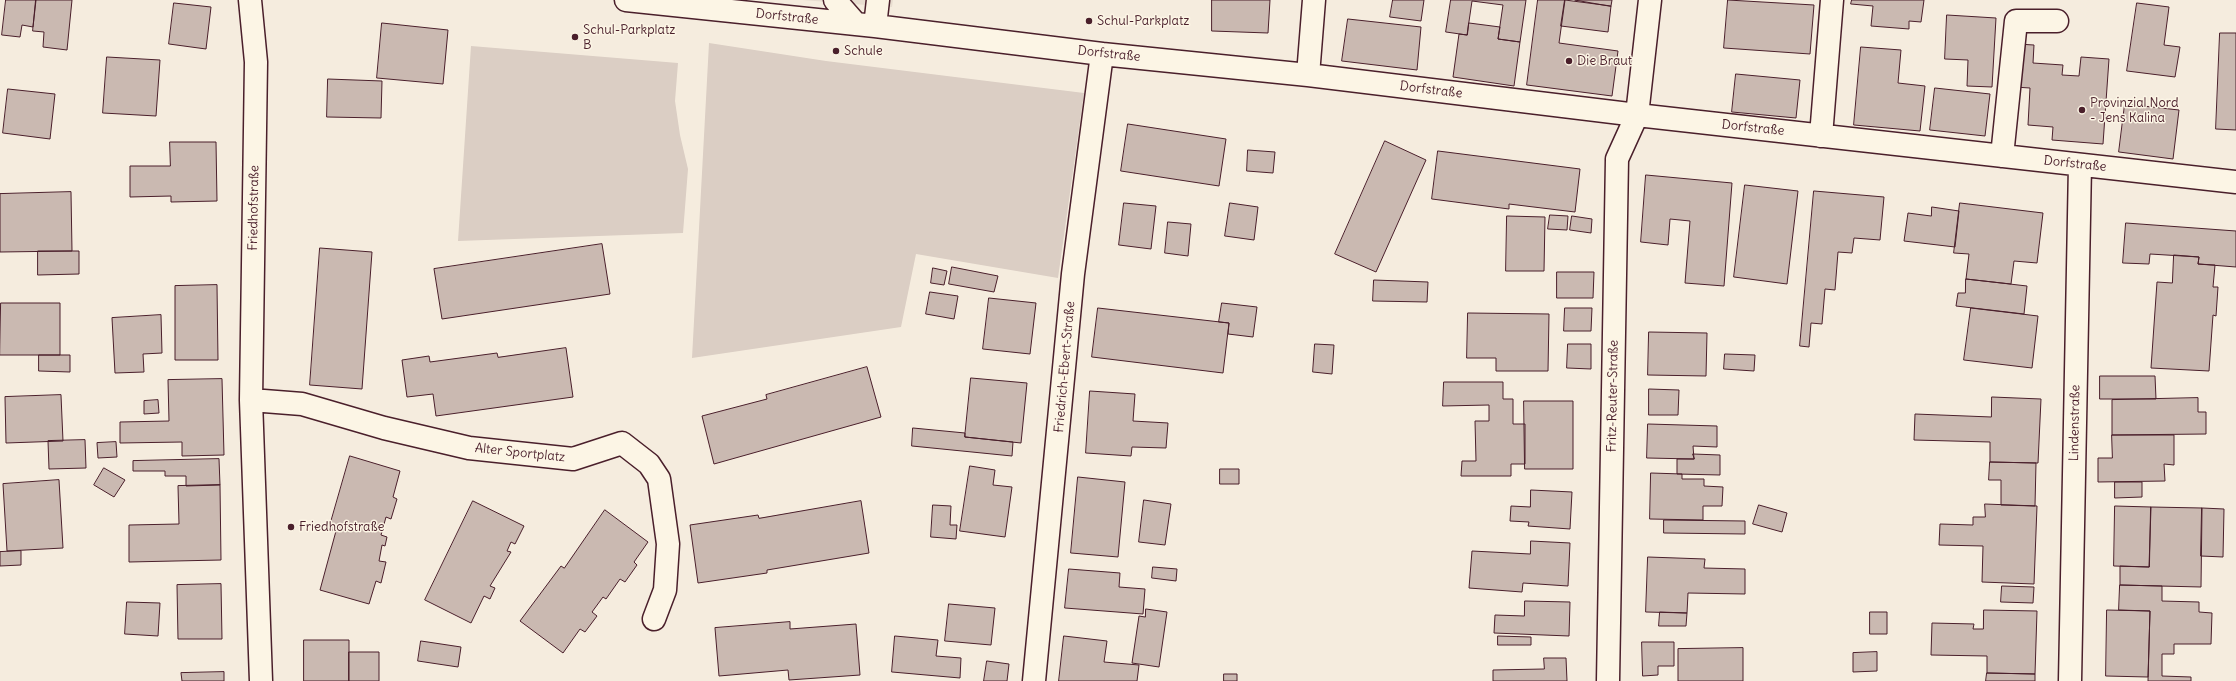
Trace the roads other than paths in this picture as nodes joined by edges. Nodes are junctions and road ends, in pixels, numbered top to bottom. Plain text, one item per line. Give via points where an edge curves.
1 (250, 0) edge
2 (626, 0) edge
3 (835, 0) edge
4 (878, 0) edge
5 (1314, 0) edge
6 (1650, 0) edge
7 (1832, 0) edge
8 (726, 5) edge
9 (2057, 21) dead end
10 (866, 25) junction
11 (1102, 54) junction
12 (1308, 75) junction
13 (1637, 115) junction
14 (1821, 136) junction
15 (2002, 156) junction
16 (2080, 165) junction
17 (2236, 182) edge
18 (251, 400) junction
19 (654, 619) dead end
20 (261, 681) edge
21 (1034, 681) edge
22 (1608, 681) edge
23 (2070, 681) edge

1 - 18 street, Friedhofstraße via 256,62
2 - 8 street, Dorfstraße
3 - 10 street
4 - 10 street
5 - 12 street
6 - 13 street, Fritz-Reuter-Straße
7 - 14 street
8 - 10 street, Dorfstraße
9 - 15 street via 2016,21
10 - 11 street, Dorfstraße
11 - 12 street, Dorfstraße
11 - 21 street, Friedrich-Ebert-Straße via 1074,274
12 - 13 street, Dorfstraße
13 - 14 street, Dorfstraße
13 - 22 street, Fritz-Reuter-Straße via 1617,159
14 - 15 street, Dorfstraße
15 - 16 street, Dorfstraße
16 - 17 street, Dorfstraße
16 - 23 street, Lindenstraße
18 - 19 street, Alter Sportplatz via 302,404 384,428 469,448 573,459 622,443 649,464 658,479 668,544 665,590
18 - 20 street, Friedhofstraße

